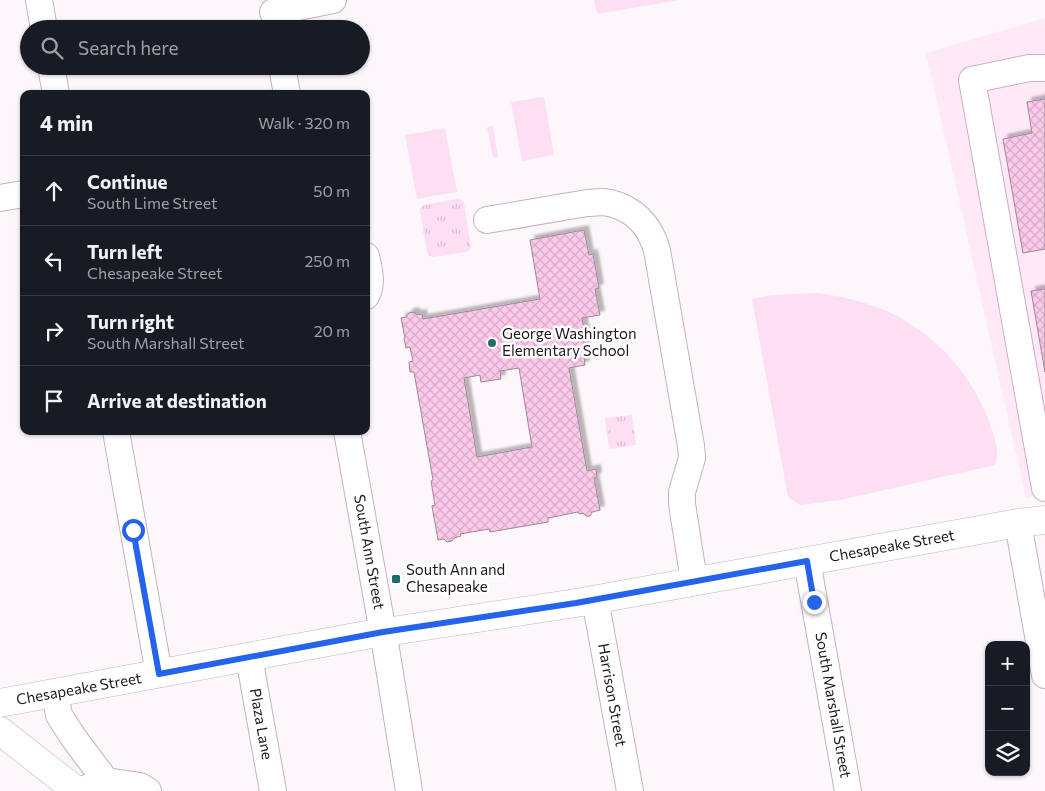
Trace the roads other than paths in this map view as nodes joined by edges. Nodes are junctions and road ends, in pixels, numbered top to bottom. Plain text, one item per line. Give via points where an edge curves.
1 (39, 0) edge
2 (333, 0) edge
3 (273, 13) edge
4 (42, 20) edge
5 (1045, 68) edge
6 (53, 75) edge
7 (284, 75) edge
8 (55, 90) edge
9 (286, 90) edge
10 (20, 195) edge
11 (0, 198) edge
12 (487, 220) dead end
13 (1039, 416) edge
14 (117, 435) edge
15 (348, 435) edge
16 (1045, 488) edge
17 (1045, 520) edge
18 (1018, 523) junction
19 (807, 561) junction
20 (694, 581) junction
21 (595, 599) junction
22 (383, 632) junction
23 (249, 657) junction
24 (159, 674) junction
25 (1045, 676) edge
26 (55, 694) junction
27 (0, 703) edge
28 (0, 731) edge
29 (106, 781) junction
30 (77, 791) edge
31 (148, 791) edge
32 (273, 791) edge
33 (409, 791) edge
34 (630, 791) edge
35 (848, 791) edge

1 - 4 street
2 - 3 street
5 - 13 street via 1029,68 972,80
6 - 8 street
7 - 9 street
10 - 11 street
12 - 20 street via 603,202 632,212 653,237 691,446 692,458 682,492 682,504
13 - 16 street
14 - 24 street
15 - 22 street, South Ann Street
17 - 18 main road, Chesapeake Street
18 - 19 main road, Chesapeake Street
18 - 25 street
19 - 20 main road, Chesapeake Street
19 - 35 street, South Marshall Street
20 - 21 main road, Chesapeake Street
21 - 22 main road, Chesapeake Street
21 - 34 street, Harrison Street
22 - 23 main road, Chesapeake Street
22 - 33 street, South Ann Street
23 - 24 main road, Chesapeake Street
23 - 32 street, Plaza Lane
24 - 26 main road, Chesapeake Street
26 - 27 main road, Chesapeake Street
26 - 29 street via 59,715
28 - 30 main road
29 - 30 street
29 - 31 street via 140,786

